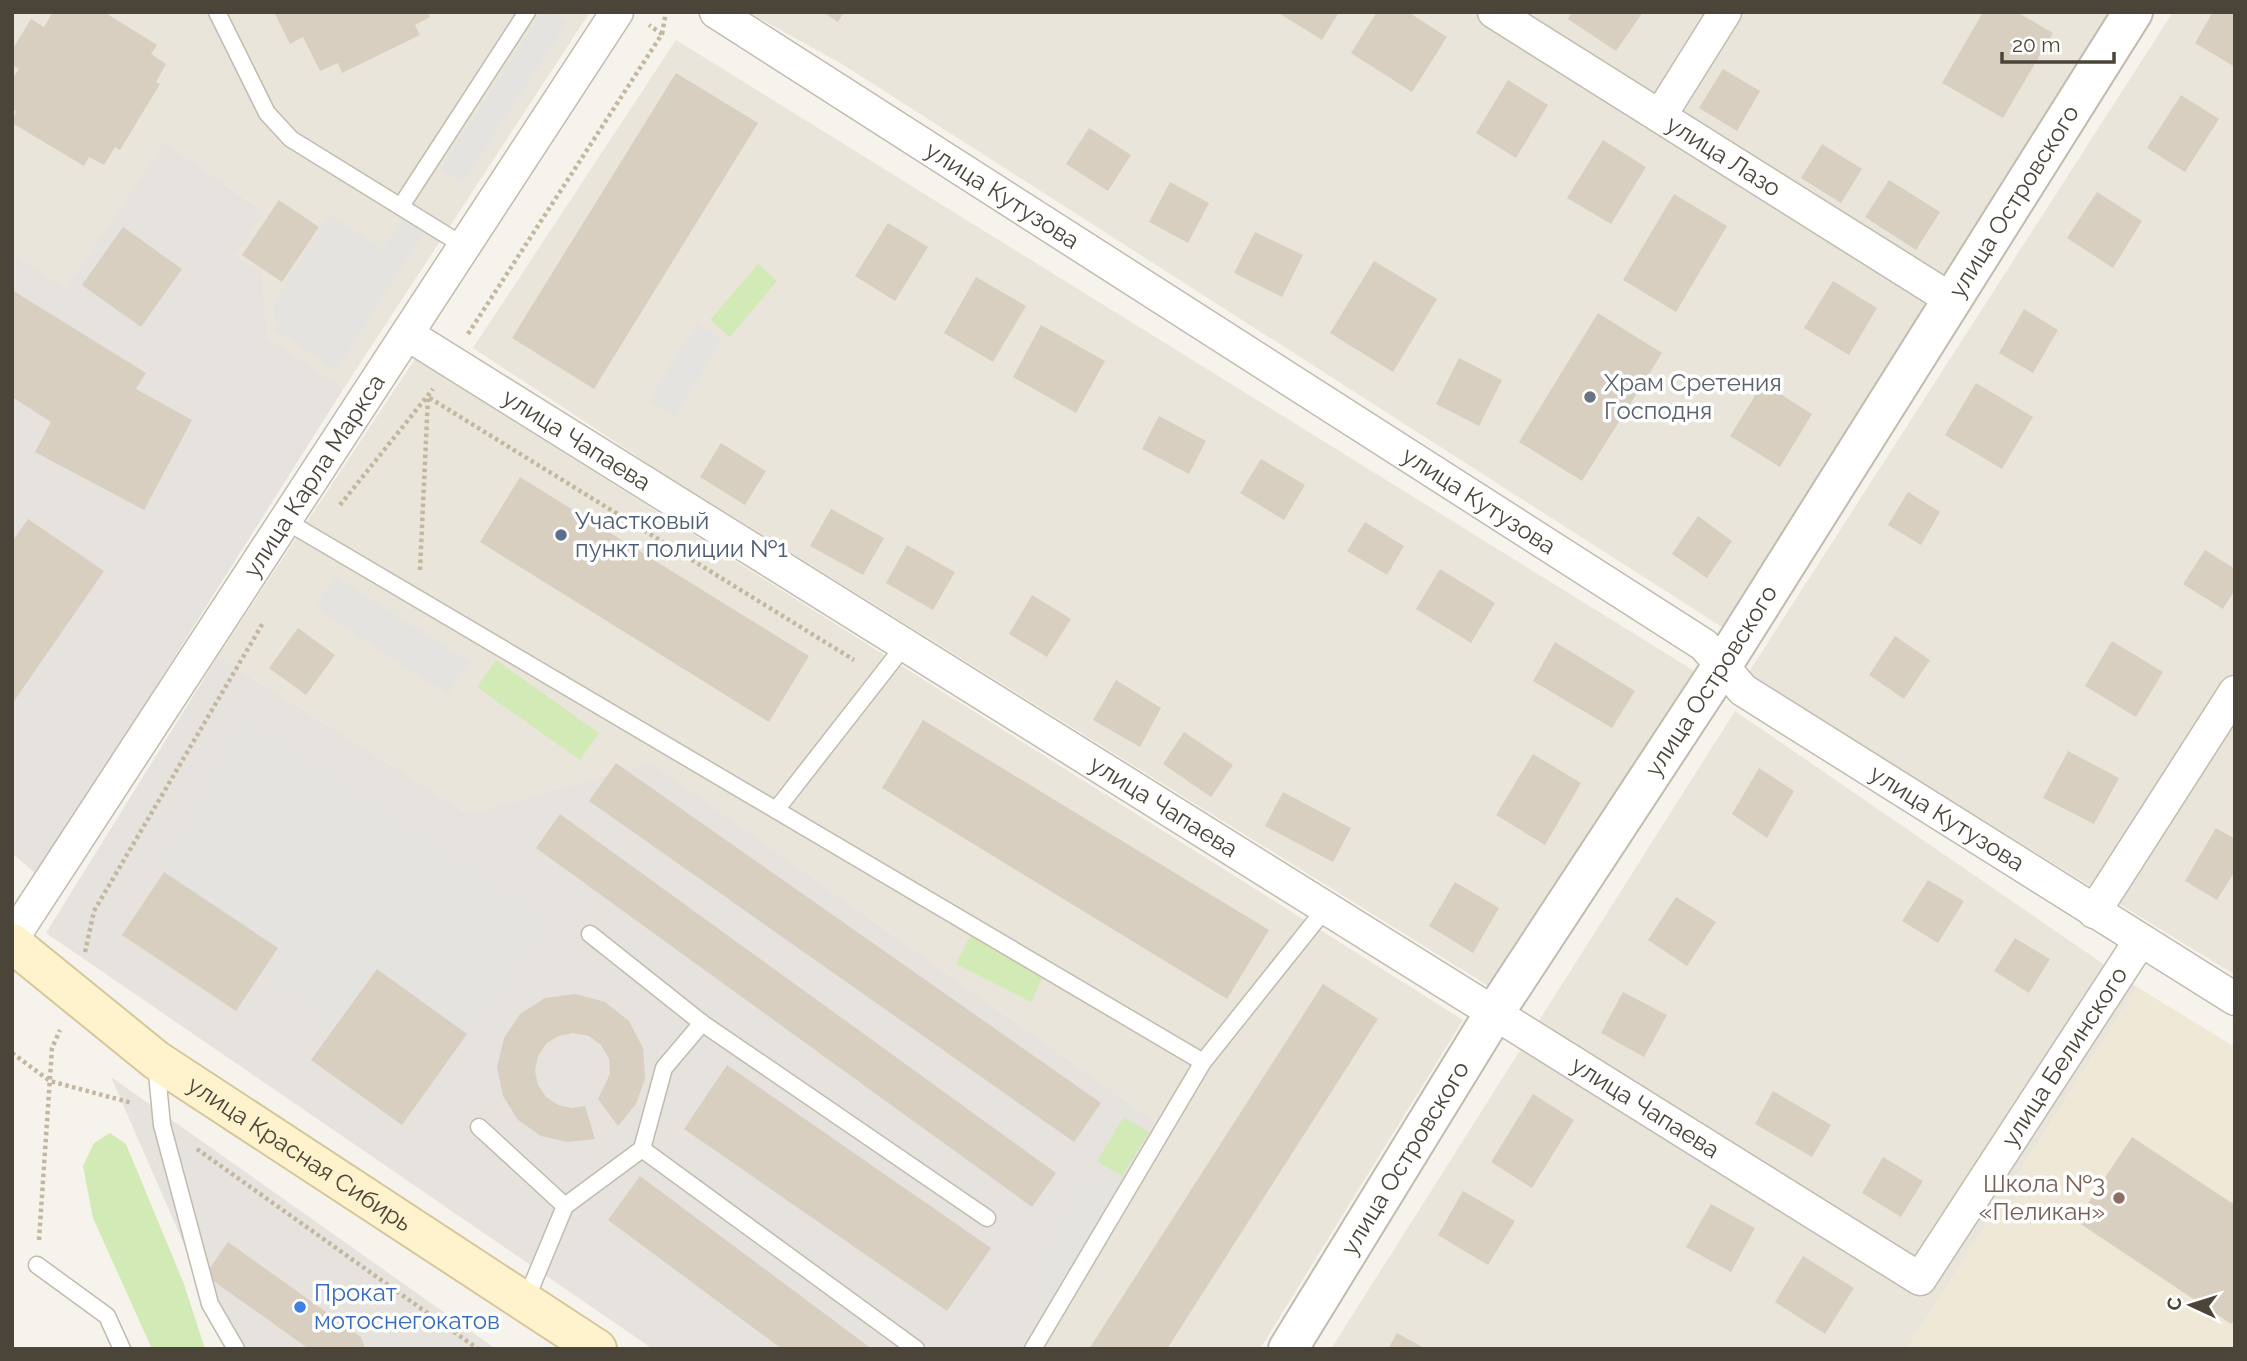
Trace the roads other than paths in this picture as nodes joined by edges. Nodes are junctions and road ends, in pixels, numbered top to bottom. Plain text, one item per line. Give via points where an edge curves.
1 (217, 12) edge
2 (527, 12) edge
3 (716, 12) edge
4 (1494, 12) edge
5 (1725, 12) edge
6 (2133, 12) edge
7 (628, 16) edge
8 (1660, 116) junction
9 (401, 206) junction
10 (464, 246) junction
11 (1952, 300) junction
12 (407, 334) junction
13 (286, 521) junction
14 (904, 646) junction
15 (1722, 666) junction
16 (2235, 692) edge
17 (776, 810) junction
18 (1325, 909) junction
19 (2094, 912) junction
20 (590, 934) dead end
21 (12, 941) edge
22 (2140, 941) junction
23 (2235, 999) edge
24 (1493, 1015) junction
25 (702, 1023) junction
26 (156, 1060) junction
27 (1203, 1062) junction
28 (479, 1127) dead end
29 (642, 1149) junction
30 (565, 1206) junction
31 (987, 1218) dead end
32 (37, 1265) road end
33 (1920, 1279) joint
34 (525, 1302) junction
35 (122, 1349) edge
36 (236, 1349) edge
37 (597, 1349) edge
38 (916, 1349) edge
39 (1033, 1349) edge
40 (1288, 1349) edge

1 - 9 lane via 267,113 291,139
2 - 9 lane
3 - 15 street, улица Кутузова via 1704,645
4 - 8 street, улица Лазо
5 - 8 street
6 - 11 street, улица Островского
7 - 10 street, улица Карла Маркса
8 - 11 street, улица Лазо
9 - 10 lane
10 - 12 street, улица Карла Маркса
11 - 15 street, улица Островского
12 - 13 street, улица Карла Маркса
12 - 14 street, улица Чапаева
13 - 17 lane
13 - 21 street, улица Карла Маркса
14 - 17 lane
14 - 18 street, улица Чапаева
15 - 19 street, улица Кутузова via 1743,690
15 - 24 street, улица Островского
16 - 19 street
17 - 27 lane
18 - 24 street, улица Чапаева
18 - 27 lane
19 - 22 street, улица Кутузова
20 - 25 lane
21 - 26 main road, улица Красная Сибирь
22 - 23 street, улица Кутузова
22 - 33 street, улица Белинского
24 - 33 street, улица Чапаева
24 - 40 street, улица Островского
25 - 29 lane via 664,1068
25 - 31 lane
26 - 34 main road, улица Красная Сибирь
26 - 36 lane via 162,1125 210,1304
27 - 39 lane
28 - 30 lane
29 - 30 lane
29 - 38 lane
30 - 34 lane
32 - 35 lane via 107,1316
34 - 37 main road, улица Красная Сибирь

